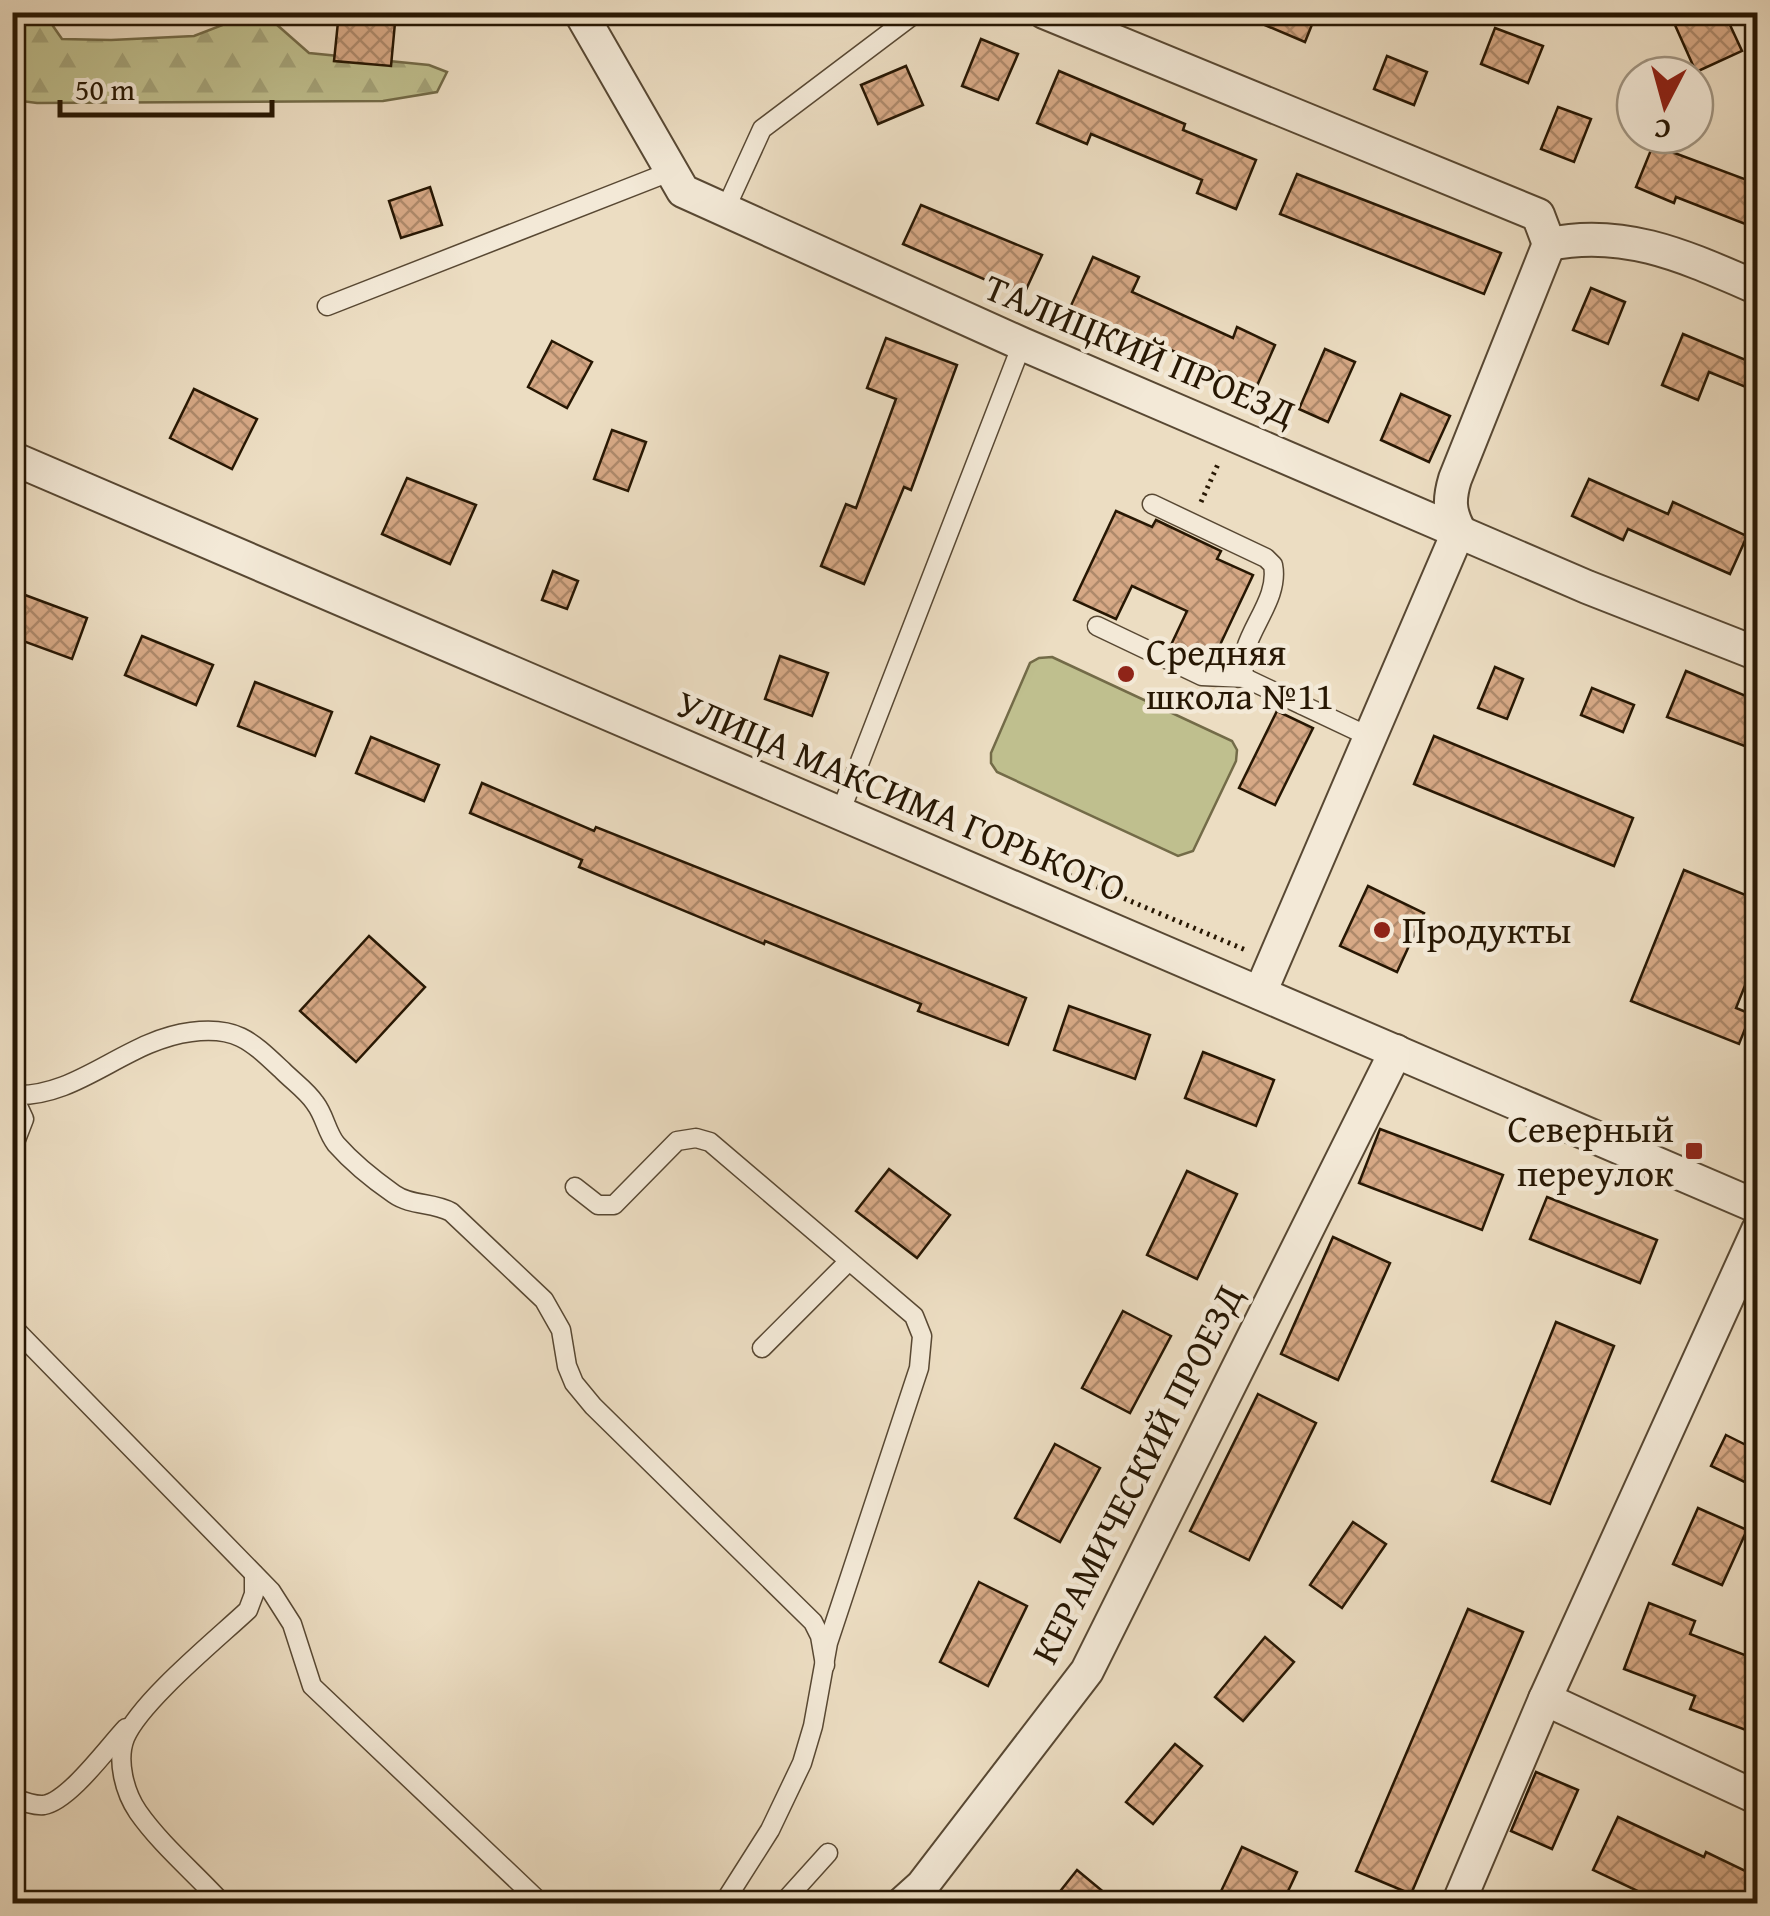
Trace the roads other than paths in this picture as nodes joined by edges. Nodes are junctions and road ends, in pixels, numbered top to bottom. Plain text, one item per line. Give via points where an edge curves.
1 (580, 12) edge
2 (917, 12) edge
3 (1044, 12) edge
4 (672, 170) junction
5 (725, 210) junction
6 (1548, 244) junction
7 (1758, 288) edge
8 (327, 306) dead end
9 (1022, 344) junction
10 (12, 458) edge
11 (1152, 504) dead end
12 (1459, 530) junction
13 (1097, 626) dead end
14 (1758, 654) edge
15 (1244, 678) junction
16 (1370, 737) junction
17 (840, 813) junction
18 (1260, 994) junction
19 (1396, 1052) junction
20 (13, 1094) edge
21 (12, 1150) edge
22 (575, 1188) dead end
23 (1758, 1207) edge
24 (1758, 1230) edge
25 (849, 1261) junction
26 (12, 1326) edge
27 (762, 1348) dead end
28 (254, 1574) junction
29 (824, 1666) junction
30 (1545, 1699) junction
31 (140, 1713) junction
32 (12, 1797) edge
33 (1758, 1798) edge
34 (828, 1853) dead end
35 (223, 1904) edge
36 (542, 1904) edge
37 (723, 1904) edge
38 (782, 1904) edge
39 (902, 1904) edge
40 (1458, 1904) edge

1 - 4 street, ТАЛИЦКИЙ ПРОЕЗД
2 - 5 lane via 762,129
3 - 6 street via 1538,215
4 - 5 street, ТАЛИЦКИЙ ПРОЕЗД via 684,191
4 - 8 lane
5 - 9 street, ТАЛИЦКИЙ ПРОЕЗД
6 - 7 street via 1582,237 1668,250
6 - 12 street via 1455,478 1451,515
9 - 12 street, ТАЛИЦКИЙ ПРОЕЗД
9 - 17 lane
10 - 17 street, УЛИЦА МАКСИМА ГОРЬКОГО
11 - 15 lane via 1273,565 1275,584 1243,659
12 - 14 street, ТАЛИЦКИЙ ПРОЕЗД
12 - 16 street
13 - 15 lane via 1202,676
15 - 16 lane
16 - 18 street
17 - 18 street, УЛИЦА МАКСИМА ГОРЬКОГО
18 - 19 street, УЛИЦА МАКСИМА ГОРЬКОГО
19 - 23 street, УЛИЦА МАКСИМА ГОРЬКОГО
19 - 39 street, КЕРАМИЧЕСКИЙ ПРОЕЗД via 1087,1671
20 - 21 lane via 24,1118
20 - 29 lane via 37,1096 66,1086 186,1032 220,1029 249,1039 314,1101 338,1146 393,1194 451,1212 544,1300 561,1330 574,1383 814,1622
22 - 25 lane via 598,1205 614,1205 678,1141 696,1138 710,1142
24 - 30 street
25 - 27 lane
25 - 29 lane via 914,1316 922,1336 914,1382
26 - 28 lane
28 - 31 lane via 248,1610
28 - 36 lane via 292,1624 312,1686
29 - 37 lane via 802,1763
30 - 33 street
30 - 40 street
31 - 32 lane via 63,1797 44,1805
31 - 35 lane via 124,1741 129,1796
34 - 38 lane

